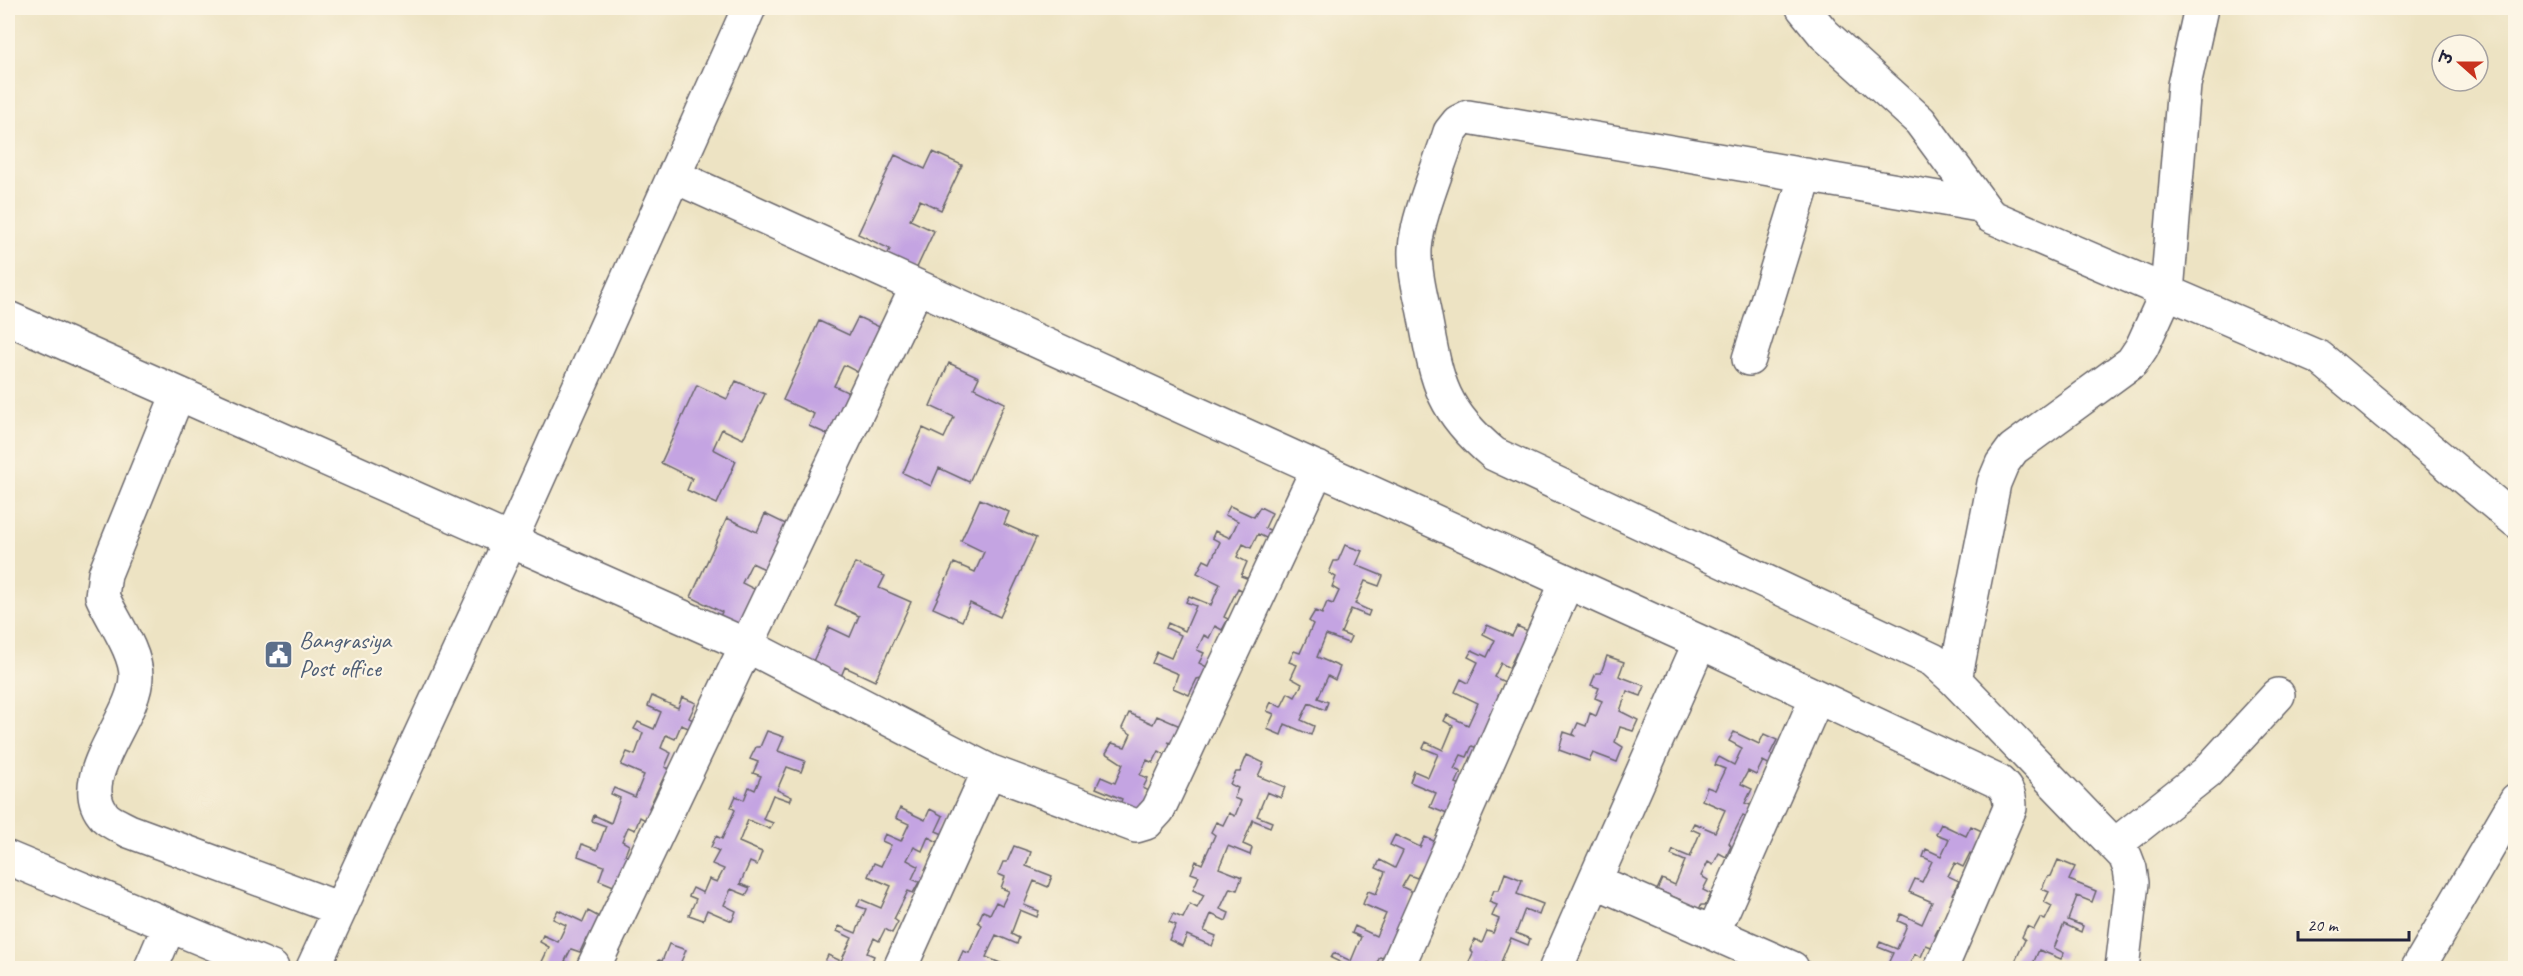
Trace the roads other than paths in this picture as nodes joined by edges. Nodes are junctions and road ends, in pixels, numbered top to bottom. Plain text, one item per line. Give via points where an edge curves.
1 (749, 8) edge
2 (1803, 8) edge
3 (2201, 8) edge
4 (1806, 175) junction
5 (674, 176) junction
6 (1979, 205) junction
7 (917, 287) junction
8 (2167, 292) junction
9 (8, 318) edge
10 (1749, 359) dead end
11 (178, 394) junction
12 (1318, 468) junction
13 (2516, 521) edge
14 (510, 541) junction
15 (1567, 582) junction
16 (1700, 642) junction
17 (748, 646) junction
18 (1955, 680) junction
19 (2278, 695) dead end
20 (1817, 697) junction
21 (989, 771) junction
22 (2516, 800) edge
23 (2116, 844) junction
24 (8, 858) edge
25 (1595, 881) junction
26 (340, 909) junction
27 (170, 926) junction
28 (1713, 933) junction
29 (1742, 958) edge
30 (151, 969) edge
31 (272, 969) edge
32 (313, 969) edge
33 (593, 969) edge
34 (900, 969) edge
35 (1397, 969) edge
36 (1556, 969) edge
37 (1791, 969) edge
38 (1941, 969) edge
39 (2122, 969) edge
40 (2418, 969) edge

1 - 5 street
2 - 6 street via 1824,34 1920,121
3 - 8 street via 2184,85
4 - 6 street
4 - 10 street
4 - 18 street via 1480,118 1468,117 1458,122 1450,132 1415,249 1436,378 1469,433 1494,454 1933,660
5 - 7 street
5 - 14 street
6 - 8 street via 2001,223
7 - 12 street
7 - 17 street
8 - 13 street via 2320,358
8 - 18 street via 2133,362 2013,449 2002,464 1994,483
9 - 11 street
11 - 14 street
11 - 26 street via 105,574 102,596 132,656 136,674 134,692 95,777 95,802 106,819 129,831
12 - 15 street
12 - 21 street via 1152,818 1136,826
14 - 17 street
14 - 26 street
15 - 16 street
15 - 35 street
16 - 20 street
16 - 25 street
17 - 21 street
17 - 33 street
18 - 23 street
19 - 23 street via 2207,772
20 - 28 street
20 - 38 street via 2006,788 2010,808
21 - 34 street
22 - 40 street
23 - 39 street via 2130,869 2132,883
24 - 27 street
25 - 28 street
25 - 36 street
26 - 32 street
27 - 30 street
27 - 31 street
28 - 29 street
29 - 37 street

